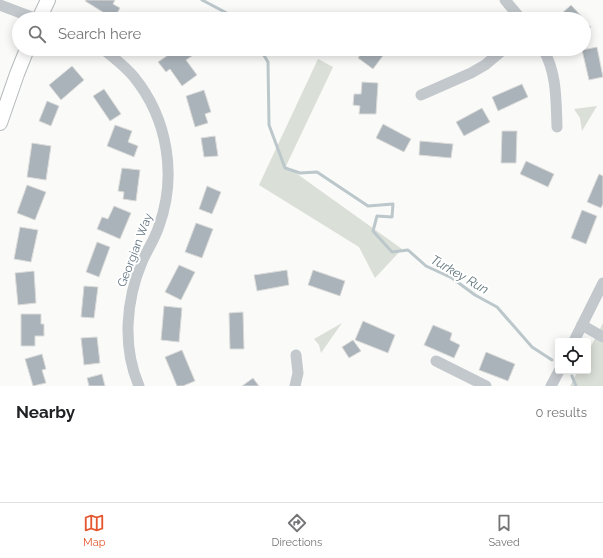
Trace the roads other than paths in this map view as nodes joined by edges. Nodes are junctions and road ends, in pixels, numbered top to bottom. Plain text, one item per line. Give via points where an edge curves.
1 (48, 0) edge
2 (505, 0) edge
3 (0, 5) edge
4 (19, 12) edge
5 (42, 12) edge
6 (515, 12) edge
7 (24, 56) edge
8 (112, 56) edge
9 (496, 56) edge
10 (547, 56) edge
11 (421, 95) dead end
12 (0, 123) edge
13 (557, 127) dead end
14 (603, 283) edge
15 (582, 325) junction
16 (603, 337) edge
17 (576, 338) edge
18 (296, 355) dead end
19 (436, 361) dead end
20 (557, 374) edge
21 (140, 386) edge
22 (295, 386) edge
23 (486, 386) edge
24 (551, 386) edge

1 - 5 main road
2 - 6 street
3 - 4 street
7 - 12 main road
8 - 21 street, Georgian Way via 125,67 146,93 162,129 169,168 165,209 159,228 142,260 130,299 128,342
9 - 11 street via 471,73
10 - 13 street via 556,92
14 - 15 street
15 - 16 street
15 - 17 street
18 - 22 street via 298,373
19 - 23 street
20 - 24 street

